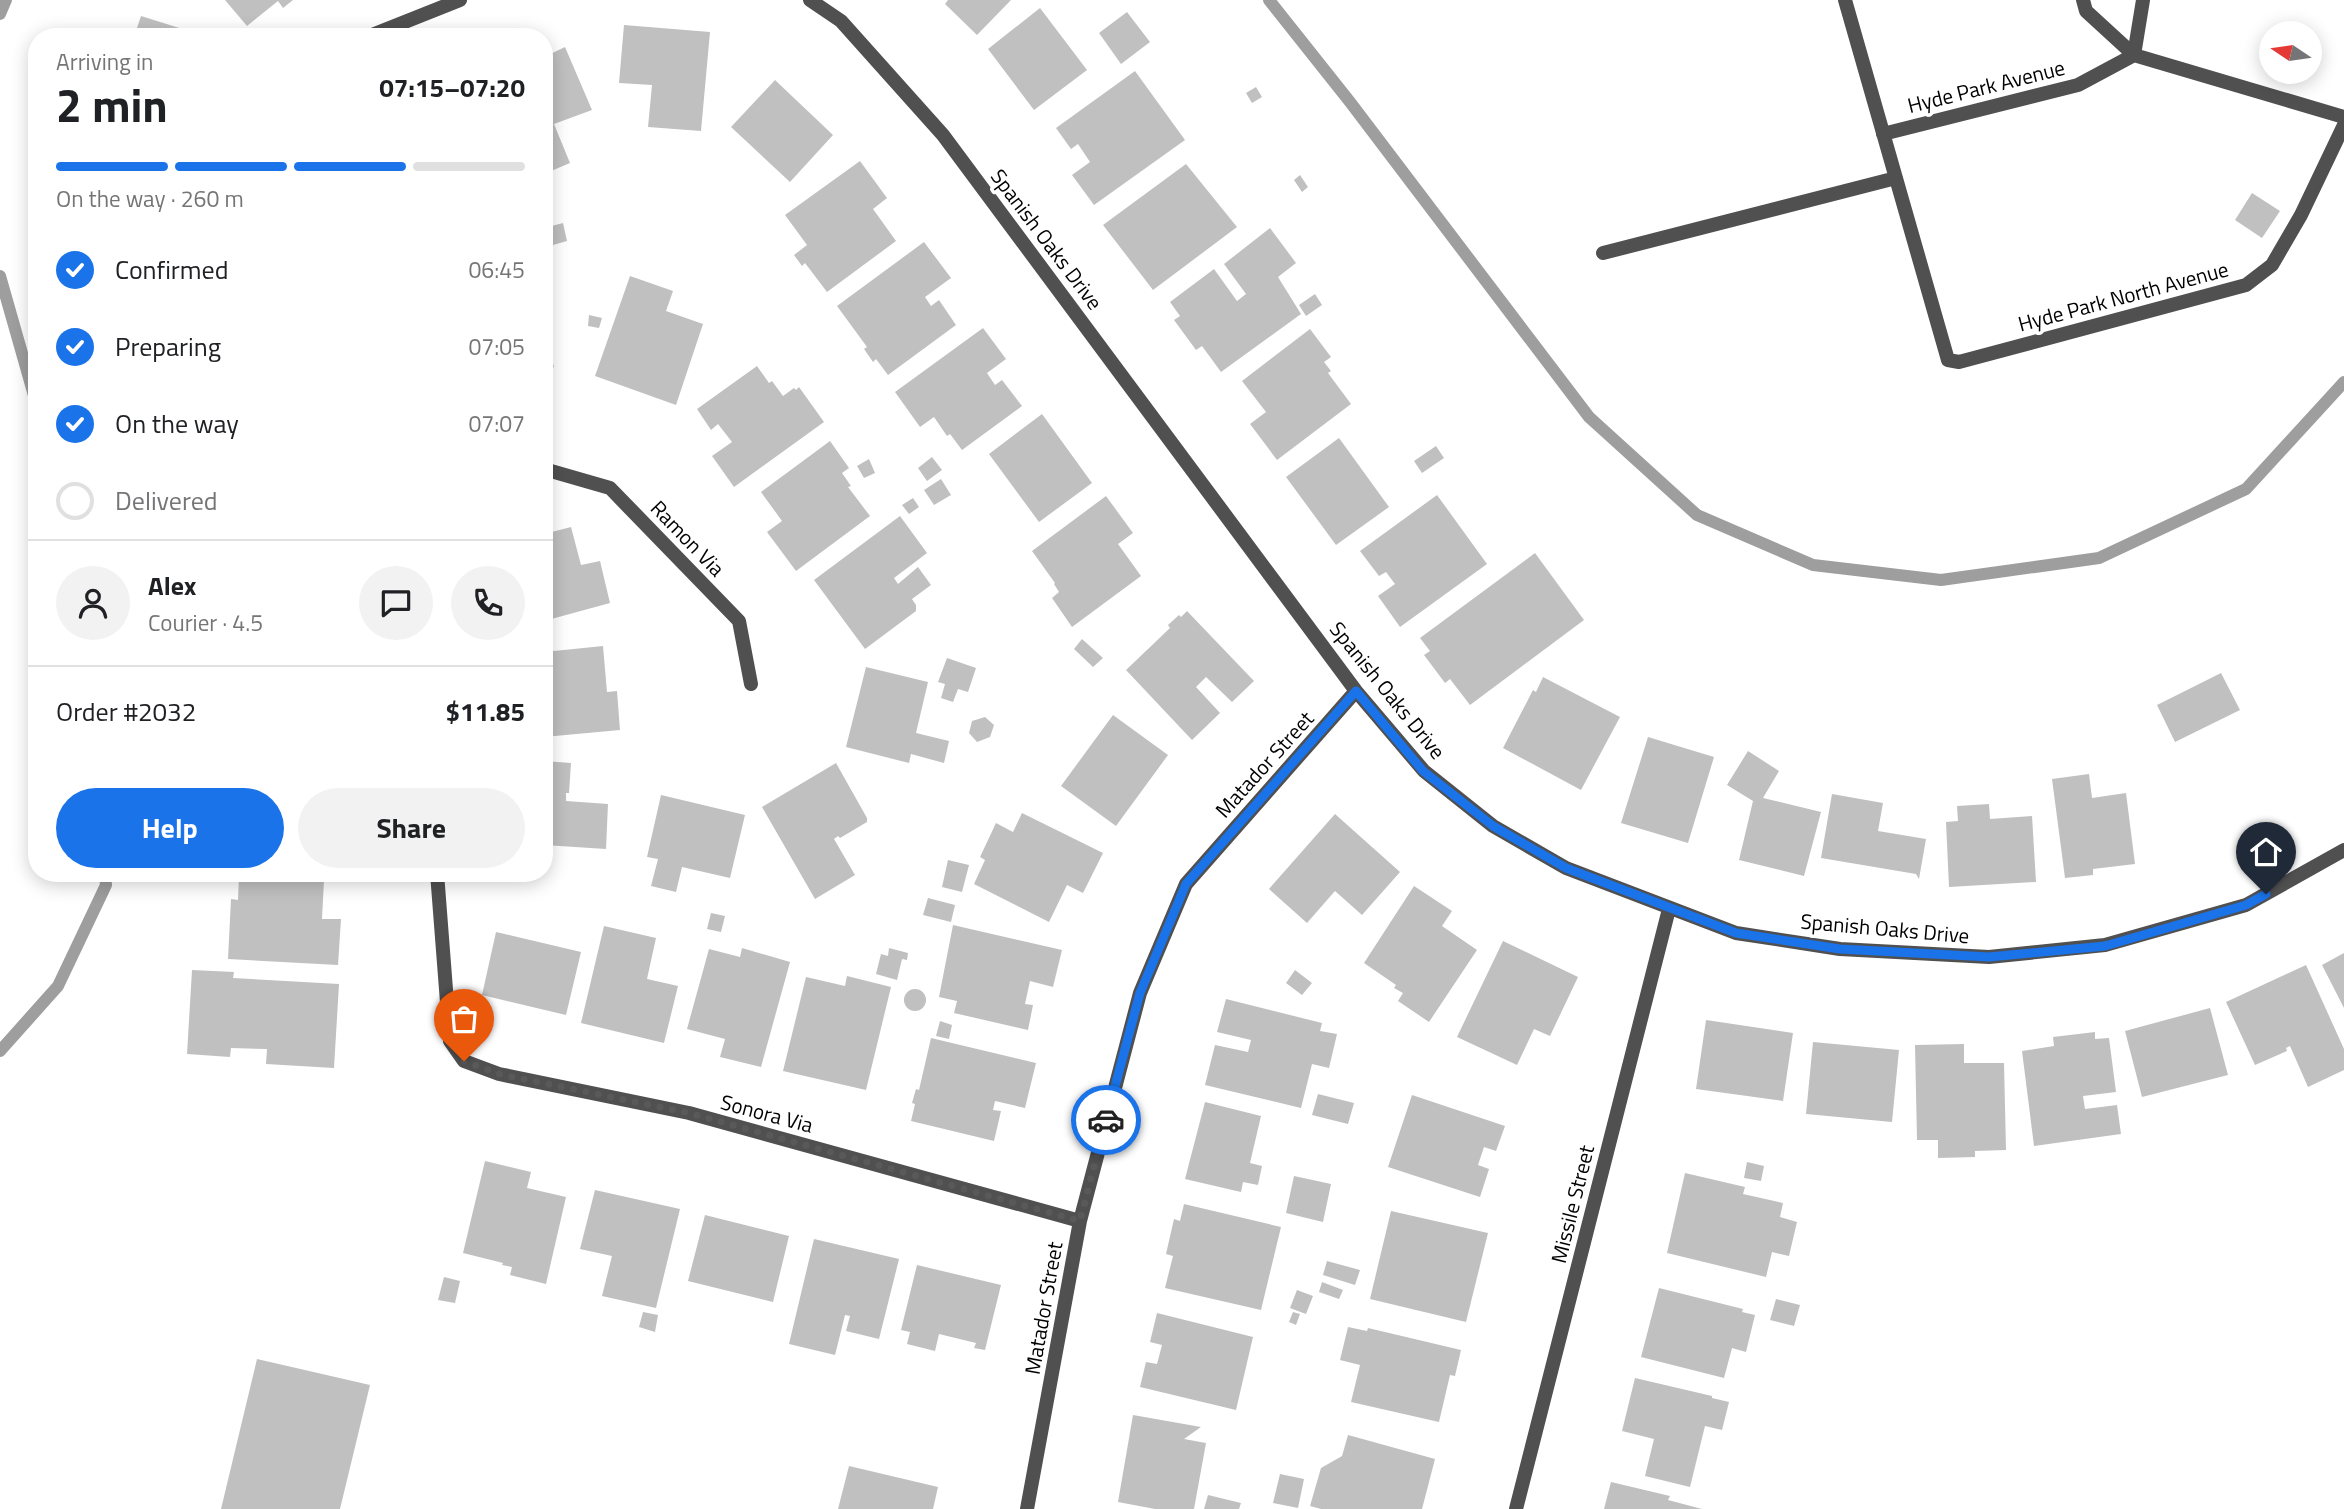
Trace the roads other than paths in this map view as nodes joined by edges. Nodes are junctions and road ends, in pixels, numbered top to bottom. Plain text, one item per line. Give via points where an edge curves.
1 (460, 0) edge
2 (810, 0) edge
3 (1845, 0) edge
4 (2083, 0) edge
5 (2143, 0) edge
6 (390, 28) edge
7 (2134, 55) junction
8 (2344, 117) edge
9 (2344, 125) edge
10 (1883, 134) junction
11 (1896, 178) junction
12 (1603, 253) dead end
13 (1948, 360) joint
14 (553, 472) edge
15 (751, 684) dead end
16 (1356, 691) junction
17 (2344, 850) edge
18 (438, 882) edge
19 (1669, 909) junction
20 (1080, 1221) junction
21 (1027, 1509) edge
22 (1516, 1509) edge

1 - 6 street
2 - 16 street, Spanish Oaks Drive via 841,21 943,135
3 - 10 street, Hyde Park Avenue
4 - 7 street via 2086,11
5 - 7 street
7 - 8 street
7 - 10 street, Hyde Park Avenue via 2078,85
9 - 13 street, Hyde Park North Avenue via 2272,265 2246,285 1959,362
10 - 11 street, Hyde Park Avenue
11 - 12 street
11 - 13 street, Hyde Park Avenue
14 - 15 street, Ramon Via via 610,488 739,621
16 - 19 street, Spanish Oaks Drive via 1423,771 1493,826 1566,868
16 - 20 street, Matador Street via 1186,884 1140,993
17 - 19 street, Spanish Oaks Drive via 2246,905 2105,946 1989,957 1840,949 1736,933
18 - 20 street, Sonora Via via 450,1041 464,1061 499,1074 689,1113
19 - 22 street, Missile Street
20 - 21 street, Matador Street

